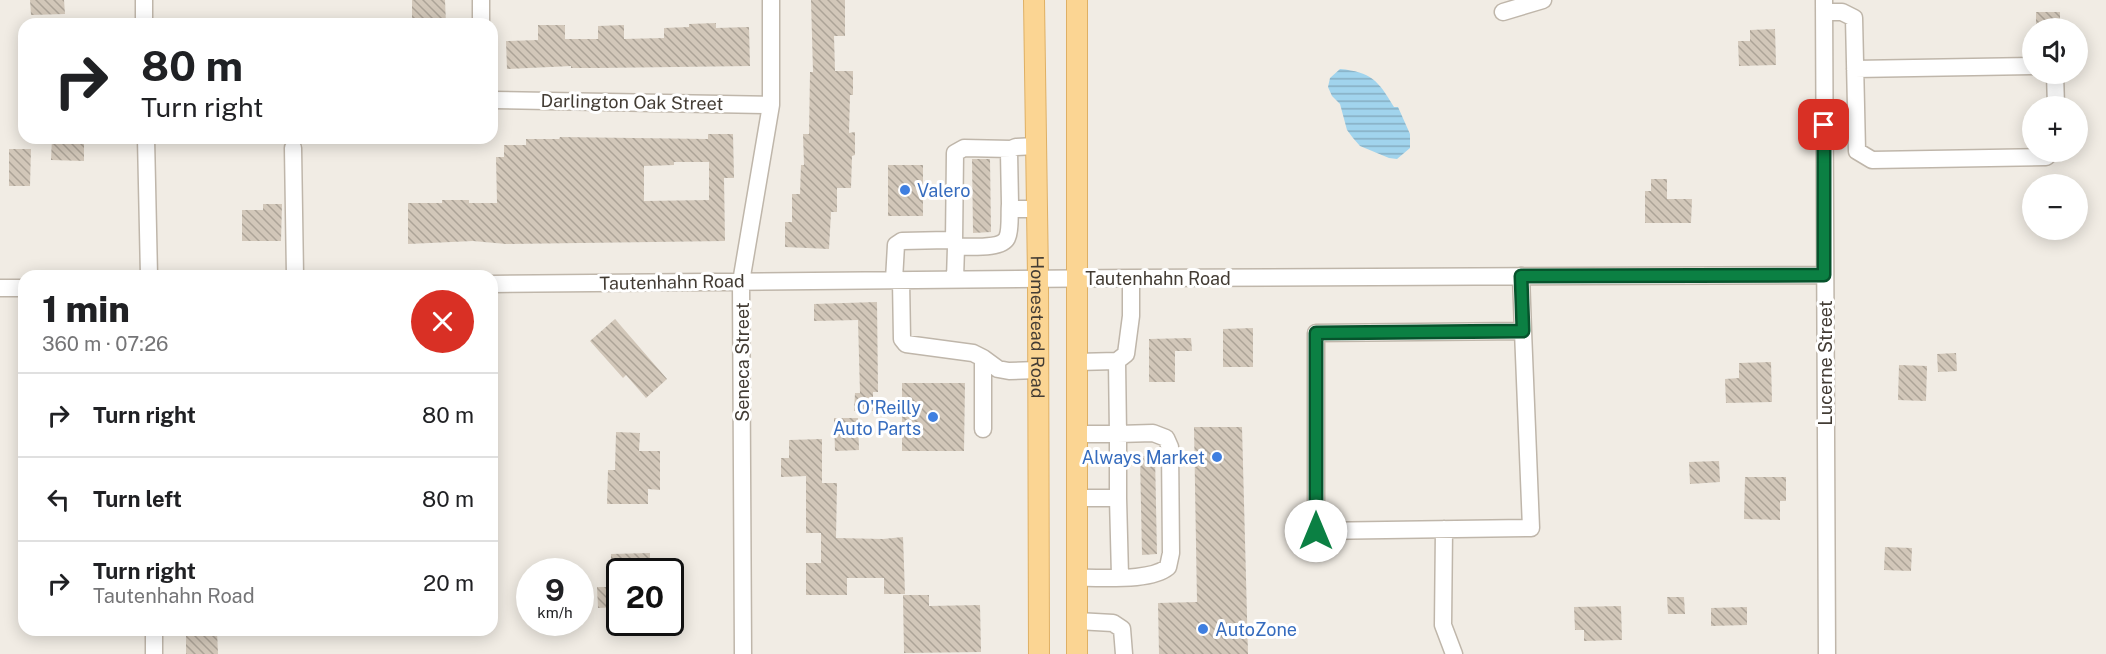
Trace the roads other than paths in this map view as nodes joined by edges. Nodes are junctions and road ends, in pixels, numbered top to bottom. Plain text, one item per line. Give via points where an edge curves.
1 (144, 0) edge
2 (481, 0) edge
3 (771, 0) edge
4 (1034, 0) edge
5 (1077, 0) edge
6 (1543, 0) edge
7 (1824, 6) edge
8 (1503, 12) dead end
9 (144, 18) edge
10 (481, 18) edge
11 (2022, 66) edge
12 (1856, 69) junction
13 (498, 100) edge
14 (771, 105) junction
15 (146, 144) edge
16 (1036, 146) junction
17 (293, 148) dead end
18 (1011, 149) junction
19 (2022, 157) edge
20 (1010, 204) junction
21 (1037, 208) junction
22 (955, 244) junction
23 (149, 270) edge
24 (295, 270) edge
25 (1824, 275) junction
26 (1521, 276) junction
27 (1038, 278) junction
28 (1076, 278) junction
29 (1131, 278) junction
30 (955, 279) junction
31 (897, 280) junction
32 (741, 282) junction
33 (498, 284) edge
34 (0, 288) edge
35 (18, 288) edge
36 (1523, 331) junction
37 (983, 358) junction
38 (1117, 361) junction
39 (1076, 362) junction
40 (1038, 370) junction
41 (983, 429) dead end
42 (1077, 434) junction
43 (1118, 434) junction
44 (1077, 498) junction
45 (1118, 498) junction
46 (1444, 530) junction
47 (1120, 576) junction
48 (1077, 578) junction
49 (1077, 621) junction
50 (154, 636) edge
51 (154, 654) edge
52 (743, 654) edge
53 (1039, 654) edge
54 (1077, 654) edge
55 (1124, 654) edge
56 (1454, 654) edge
57 (1827, 654) edge

1 - 9 street
2 - 10 street
3 - 14 street, Seneca Street
4 - 16 main road, Homestead Road
5 - 28 main road
6 - 8 street
7 - 12 street via 1854,18
7 - 25 street, Lucerne Street
11 - 12 street
12 - 19 street via 1857,151 1872,160
13 - 14 street, Darlington Oak Street
14 - 32 street, Seneca Street
15 - 23 street
16 - 18 street
16 - 21 main road, Homestead Road
17 - 24 street
18 - 20 street
18 - 22 street via 964,148 955,153
20 - 21 street via 1015,209
20 - 22 street via 1003,243
21 - 27 main road, Homestead Road
22 - 30 street
22 - 31 street via 948,240 902,241 895,249
25 - 26 street, Tautenhahn Road
25 - 57 street, Lucerne Street
26 - 29 street, Tautenhahn Road
26 - 36 street
27 - 28 street, Tautenhahn Road
27 - 30 street, Tautenhahn Road
27 - 40 main road, Homestead Road
28 - 29 street, Tautenhahn Road
28 - 39 main road
29 - 38 street via 1128,347
30 - 31 street, Tautenhahn Road
31 - 32 street, Tautenhahn Road
31 - 37 street via 902,339 906,344 973,353
32 - 33 street, Tautenhahn Road
32 - 52 street, Seneca Street
34 - 35 street
36 - 46 street via 1531,528
36 - 46 street via 1316,333 1316,531
37 - 40 street via 998,369
37 - 41 street
38 - 39 street
38 - 43 street
39 - 42 main road
40 - 53 main road, Homestead Road
42 - 43 street
42 - 44 main road
43 - 45 street
43 - 47 street via 1153,434 1166,438 1170,447 1168,567 1161,573
44 - 45 street
44 - 48 main road
45 - 47 street
46 - 56 street via 1443,625
47 - 48 street
48 - 49 main road
49 - 54 main road
49 - 55 street via 1117,625 1122,629
50 - 51 street

